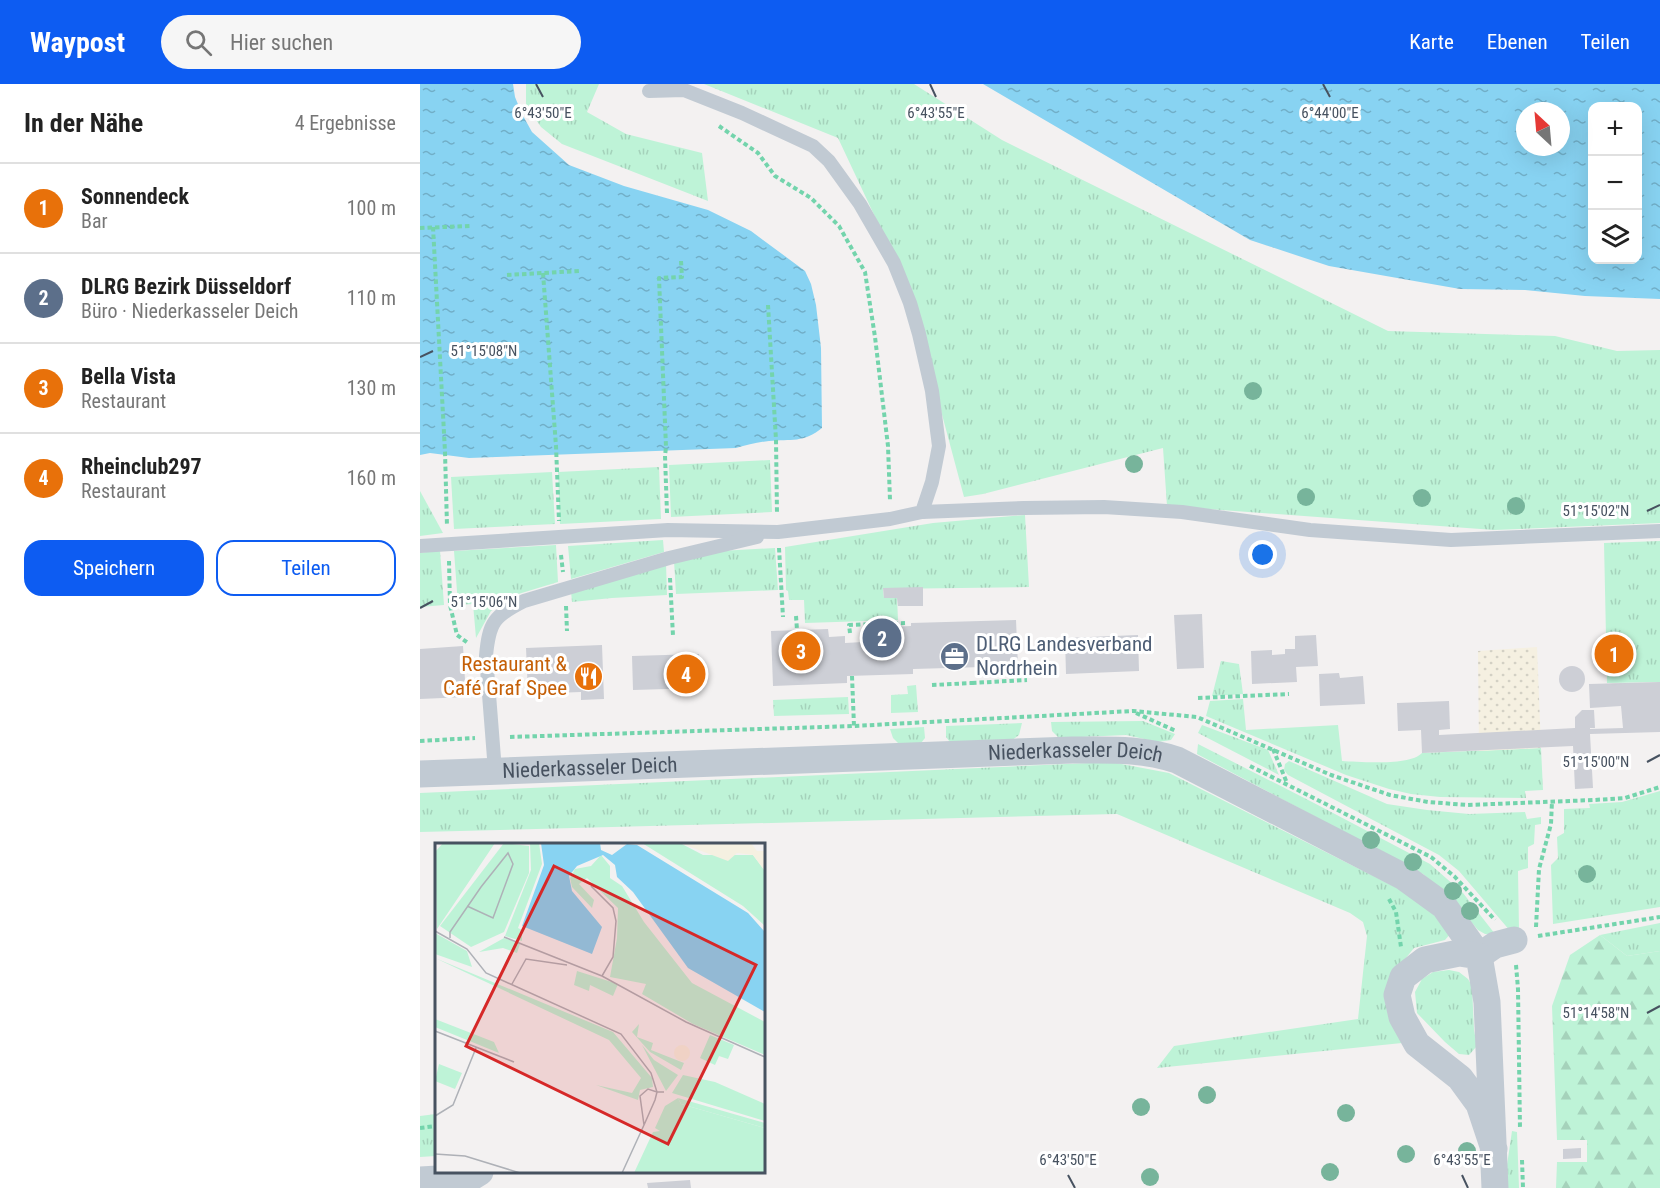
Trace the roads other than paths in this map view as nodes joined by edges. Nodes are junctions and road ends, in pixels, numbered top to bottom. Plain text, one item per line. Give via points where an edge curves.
1 (649, 91) dead end
2 (922, 512) junction
3 (1660, 531) edge
4 (778, 532) junction
5 (420, 546) edge
6 (495, 771) junction
7 (420, 774) edge
8 (1525, 939) road end
9 (1479, 956) junction
10 (1494, 1149) junction
11 (475, 1179) edge
12 (420, 1180) edge
13 (1495, 1188) edge

1 - 2 lane via 684,90 813,146 829,160 860,204 894,263 910,303 932,391 939,446
2 - 3 lane via 1104,507 1182,512 1310,530 1451,540
2 - 4 lane
4 - 5 lane via 668,530
4 - 6 lane via 669,558 524,601 504,611 492,624 486,656
6 - 7 street, Niederkasseler Deich
6 - 9 street, Niederkasseler Deich via 1083,750 1126,749 1161,754 1404,877 1444,906
8 - 9 street via 1495,945
9 - 10 street via 1487,1002
9 - 10 street via 1459,953 1425,960 1403,977 1397,994 1402,1017 1417,1044 1460,1078 1479,1104
10 - 13 street
11 - 12 street

